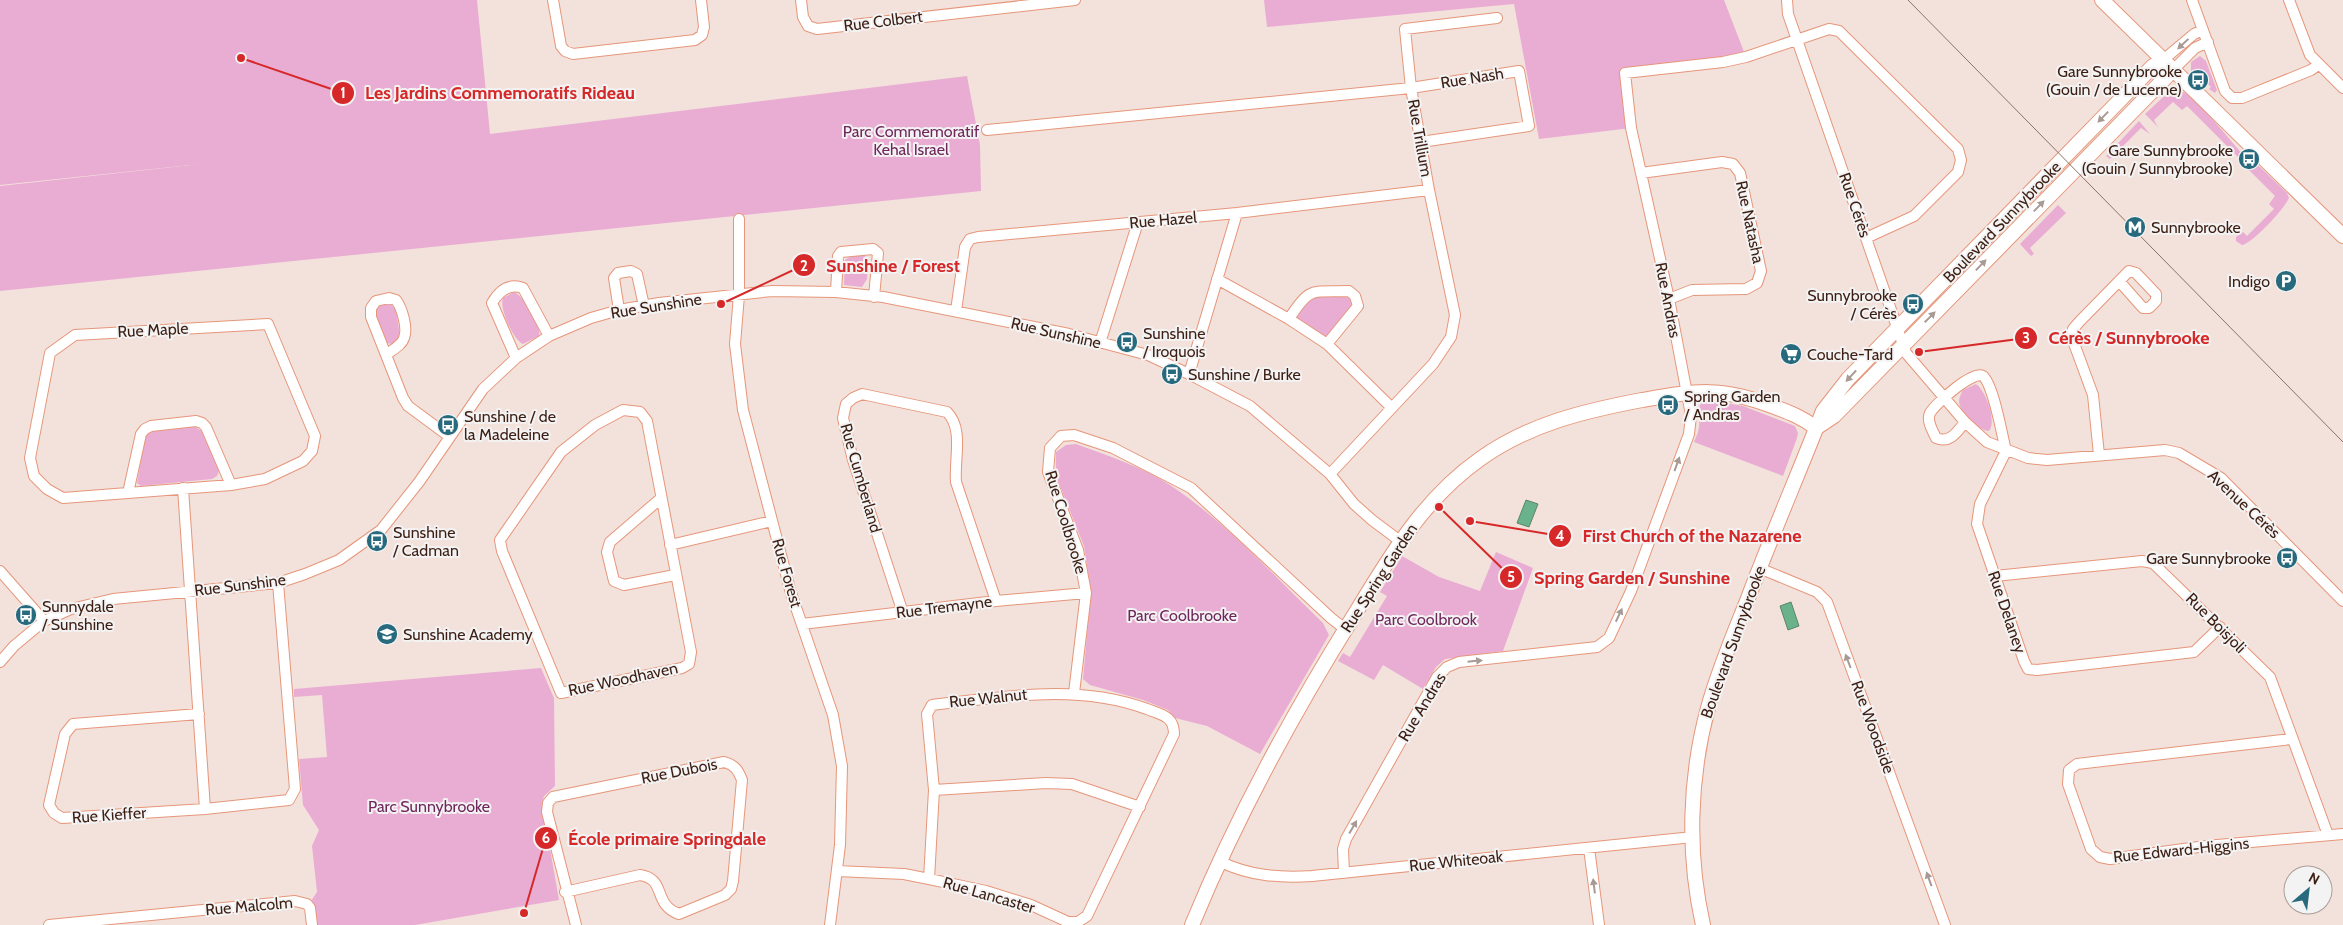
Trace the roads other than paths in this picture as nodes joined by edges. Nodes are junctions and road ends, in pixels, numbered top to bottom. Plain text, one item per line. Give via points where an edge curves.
1 (553, 0) edge
2 (701, 0) edge
3 (801, 0) edge
4 (1075, 0) edge
5 (1787, 0) edge
6 (2102, 0) edge
7 (2192, 0) edge
8 (2289, 0) edge
9 (988, 4) edge
10 (1497, 18) dead end
11 (2203, 30) junction
12 (1797, 41) junction
13 (2208, 42) junction
14 (2168, 65) junction
15 (2318, 65) junction
16 (1412, 88) junction
17 (2343, 88) edge
18 (987, 130) dead end
19 (1421, 142) junction
20 (1641, 173) junction
21 (1429, 190) junction
22 (1237, 212) junction
23 (740, 219) dead end
24 (1138, 222) junction
25 (2343, 236) edge
26 (1866, 238) junction
27 (1217, 279) junction
28 (2119, 281) dead end
29 (836, 292) junction
30 (739, 295) junction
31 (874, 297) junction
32 (1669, 299) junction
33 (644, 306) junction
34 (619, 310) junction
35 (956, 311) junction
36 (1289, 319) junction
37 (1898, 329) junction
38 (549, 336) junction
39 (1100, 343) junction
40 (1327, 344) junction
41 (1903, 345) junction
42 (386, 355) junction
43 (516, 358) junction
44 (1189, 374) junction
45 (1686, 393) junction
46 (1946, 398) junction
47 (1392, 408) junction
48 (1965, 422) junction
49 (1816, 428) junction
50 (450, 437) junction
51 (2006, 451) junction
52 (2099, 455) junction
53 (1330, 474) junction
54 (230, 485) junction
55 (183, 488) junction
56 (128, 493) junction
57 (660, 499) junction
58 (772, 521) junction
59 (1400, 541) junction
60 (670, 545) junction
61 (1759, 568) junction
62 (0, 571) edge
63 (675, 575) junction
64 (1995, 576) junction
65 (278, 582) junction
66 (190, 591) junction
67 (1086, 593) junction
68 (996, 601) junction
69 (2343, 602) edge
70 (903, 613) junction
71 (44, 621) junction
72 (802, 624) junction
73 (2220, 627) junction
74 (1345, 629) junction
75 (0, 662) edge
76 (1074, 693) junction
77 (199, 714) junction
78 (1174, 734) joint
79 (2291, 739) junction
80 (934, 790) junction
81 (1140, 807) junction
82 (205, 809) junction
83 (2343, 834) edge
84 (2328, 835) junction
85 (1693, 838) junction
86 (1589, 848) junction
87 (1221, 862) junction
88 (836, 871) junction
89 (1344, 873) junction
90 (929, 879) junction
91 (565, 892) junction
92 (49, 925) edge
93 (312, 925) edge
94 (576, 925) edge
95 (830, 925) edge
96 (1192, 925) edge
97 (1599, 925) edge
98 (1702, 925) edge
99 (1945, 925) edge

1 - 2 street via 561,46 573,54 695,40 702,35 704,27
3 - 9 street, Rue Colbert via 808,26 817,28
4 - 9 street, Rue Colbert
5 - 12 street, Rue Cérès
6 - 14 street
7 - 11 street
8 - 15 street via 2307,49
10 - 16 street via 1405,28
11 - 13 street
11 -> 14 street, Boulevard Sunnybrooke via 2192,35
12 - 20 street, Rue Andras via 1724,62 1625,72 1631,128
12 - 26 street, Rue Cérès
12 - 26 street, Rue Andras via 1829,30 1839,31 1958,149 1961,160 1958,172 1914,216
13 - 14 street, Boulevard Sunnybrooke
13 - 15 street via 2225,90 2234,99 2279,84
14 - 25 street
14 -> 37 street, Boulevard Sunnybrooke via 2153,66
41 -> 14 street, Boulevard Sunnybrooke
15 - 17 street
16 - 18 street, Rue Trillium
16 - 19 street, Rue Trillium
16 - 19 street, Rue Nash via 1519,71 1529,126
19 - 21 street, Rue Trillium
20 - 32 street, Rue Andras
20 - 32 street, Rue Natasha via 1722,162 1733,164 1740,173 1761,271 1757,283 1746,289 1692,290
21 - 22 street, Rue Hazel
21 - 47 street, Rue Trillium via 1455,315 1451,337 1443,351
22 - 24 street, Rue Hazel
22 - 27 street
23 - 30 street, Rue Forest
24 - 35 street, Rue Hazel via 970,239 965,248
24 - 39 street
26 - 37 street, Rue Cérès
27 - 36 street
27 - 44 street
28 - 52 street via 2073,330 2072,338 2093,395
29 - 30 street, Rue Sunshine via 772,291
29 - 31 street, Rue Sunshine
29 - 31 street via 841,252 873,249 878,253
30 - 33 street, Rue Sunshine
30 - 58 street, Rue Forest via 735,344 742,410
31 - 35 street, Rue Sunshine
32 - 45 street, Rue Andras
33 - 34 street, Rue Sunshine
33 - 34 street via 637,274 631,271 614,278
34 - 38 street, Rue Sunshine
35 - 39 street, Rue Sunshine
36 - 40 street
36 - 40 street via 1302,298 1311,292 1348,290 1355,296 1358,306
37 - 41 street, Rue Cérès
37 -> 49 street, Boulevard Sunnybrooke via 1840,388 1823,411
38 - 43 street, Rue Sunshine
38 - 43 street via 523,288 517,286 502,290 492,303
39 - 44 street, Rue Sunshine via 1148,355
40 - 47 street
41 - 46 street, Rue Cérès
41 - 49 street, Boulevard Sunnybrooke via 1834,416
42 - 42 street via 371,317 371,308 376,301 389,298 396,300 401,307 404,338
42 - 50 street via 408,406
43 - 50 street, Rue Sunshine via 484,389
44 - 53 street, Rue Sunshine via 1250,406
45 - 49 street, Rue Spring Garden via 1713,391 1744,396 1802,418
45 - 59 street, Rue Spring Garden via 1584,412 1512,439 1447,486
89 -> 45 street, Rue Andras via 1346,839 1437,678 1447,667 1459,662 1597,647 1609,638 1631,592 1689,434 1692,420
46 - 48 street, Rue Cérès
46 - 48 street via 1930,413 1929,421 1936,438 1942,441 1951,438
46 - 51 street via 1975,374 1985,377
47 - 53 street, Rue Trillium
48 - 51 street, Rue Cérès via 1987,442
49 - 61 street, Boulevard Sunnybrooke
50 - 65 street, Rue Sunshine via 381,530 339,560
51 - 52 street, Avenue Cérès via 2047,460
51 - 64 street, Rue Delaney via 1977,514 1976,524
52 - 69 street, Avenue Cérès via 2165,450 2193,460 2221,478 2244,499
53 - 59 street, Rue Sunshine via 1354,504
54 - 55 street, Rue Maple
54 - 56 street via 206,428 196,421 145,428
54 - 56 street, Rue Maple via 265,479 303,460 312,451 315,436 268,324 75,335 50,353 30,458 34,476 63,498
55 - 56 street, Rue Maple
55 - 66 street
57 - 60 street, Rue Woodhaven
57 - 63 street via 610,542 607,552 614,581 624,585
57 - 63 street, Rue Woodhaven via 647,421 640,412 623,410 595,425 561,452 504,531 500,540 502,551 561,693 689,664 691,652
58 - 60 street
58 - 72 street, Rue Forest
59 - 74 street, Rue Spring Garden
60 - 63 street, Rue Woodhaven
61 - 85 street, Boulevard Sunnybrooke via 1708,708 1696,776
99 -> 61 street, Rue Woodside via 1827,602 1818,592
62 - 71 street
64 - 73 street, Rue Boisjoli via 2142,561 2153,563
64 - 73 street, Rue Delaney via 2028,669 2194,652
65 - 66 street, Rue Sunshine
65 - 82 street, Rue Kieffer via 295,789 293,797
66 - 71 street, Rue Sunshine via 113,599 71,609
66 - 77 street
67 - 68 street, Rue Tremayne
67 - 74 street, Rue Coolbrooke via 1078,550 1048,472 1050,448 1061,436 1074,435 1113,448 1191,488
67 - 76 street, Rue Coolbrooke
68 - 70 street, Rue Tremayne
68 - 70 street, Rue Cumberland via 956,482 957,430 954,419 947,412 862,394 846,404 843,418 853,460
70 - 72 street, Rue Tremayne
71 - 75 street, Rue Sunshine
72 - 88 street, Rue Forest via 833,715 842,766 840,845
73 - 79 street, Rue Boisjoli via 2270,677
74 - 87 street, Rue Spring Garden via 1270,762
76 - 78 street, Rue Walnut via 1124,700 1168,717 1174,724
76 - 80 street, Rue Walnut via 1040,693 932,705 927,714
77 - 82 street
77 - 82 street, Rue Kieffer via 73,724 65,734 49,805 62,818
78 - 81 street, Rue Lancaster
79 - 84 street, Rue Boisjoli
79 - 84 street, Rue Edward-Higgins via 2077,764 2069,770 2068,784 2092,849 2100,857 2110,859
80 - 81 street via 1072,784
80 - 90 street, Rue Walnut
81 - 90 street, Rue Lancaster via 1087,916 1078,922 1068,922 1031,905 986,891
83 - 84 street, Rue Edward-Higgins
85 - 86 street, Rue Whiteoak
85 - 98 street, Boulevard Sunnybrooke
86 - 89 street, Rue Whiteoak
97 -> 86 street
87 - 89 street, Rue Whiteoak via 1242,871 1276,877
87 - 96 street, Rue Spring Garden
88 - 90 street, Rue Lancaster via 904,874
88 - 95 street, Rue Forest
91 - 91 street, Rue Dubois via 547,812 553,797 724,762 739,770 742,780 733,881 725,895 679,914 664,904 656,883 640,875
91 - 94 street, Rue Dubois
92 - 93 street, Rue Malcolm via 295,901 310,908

